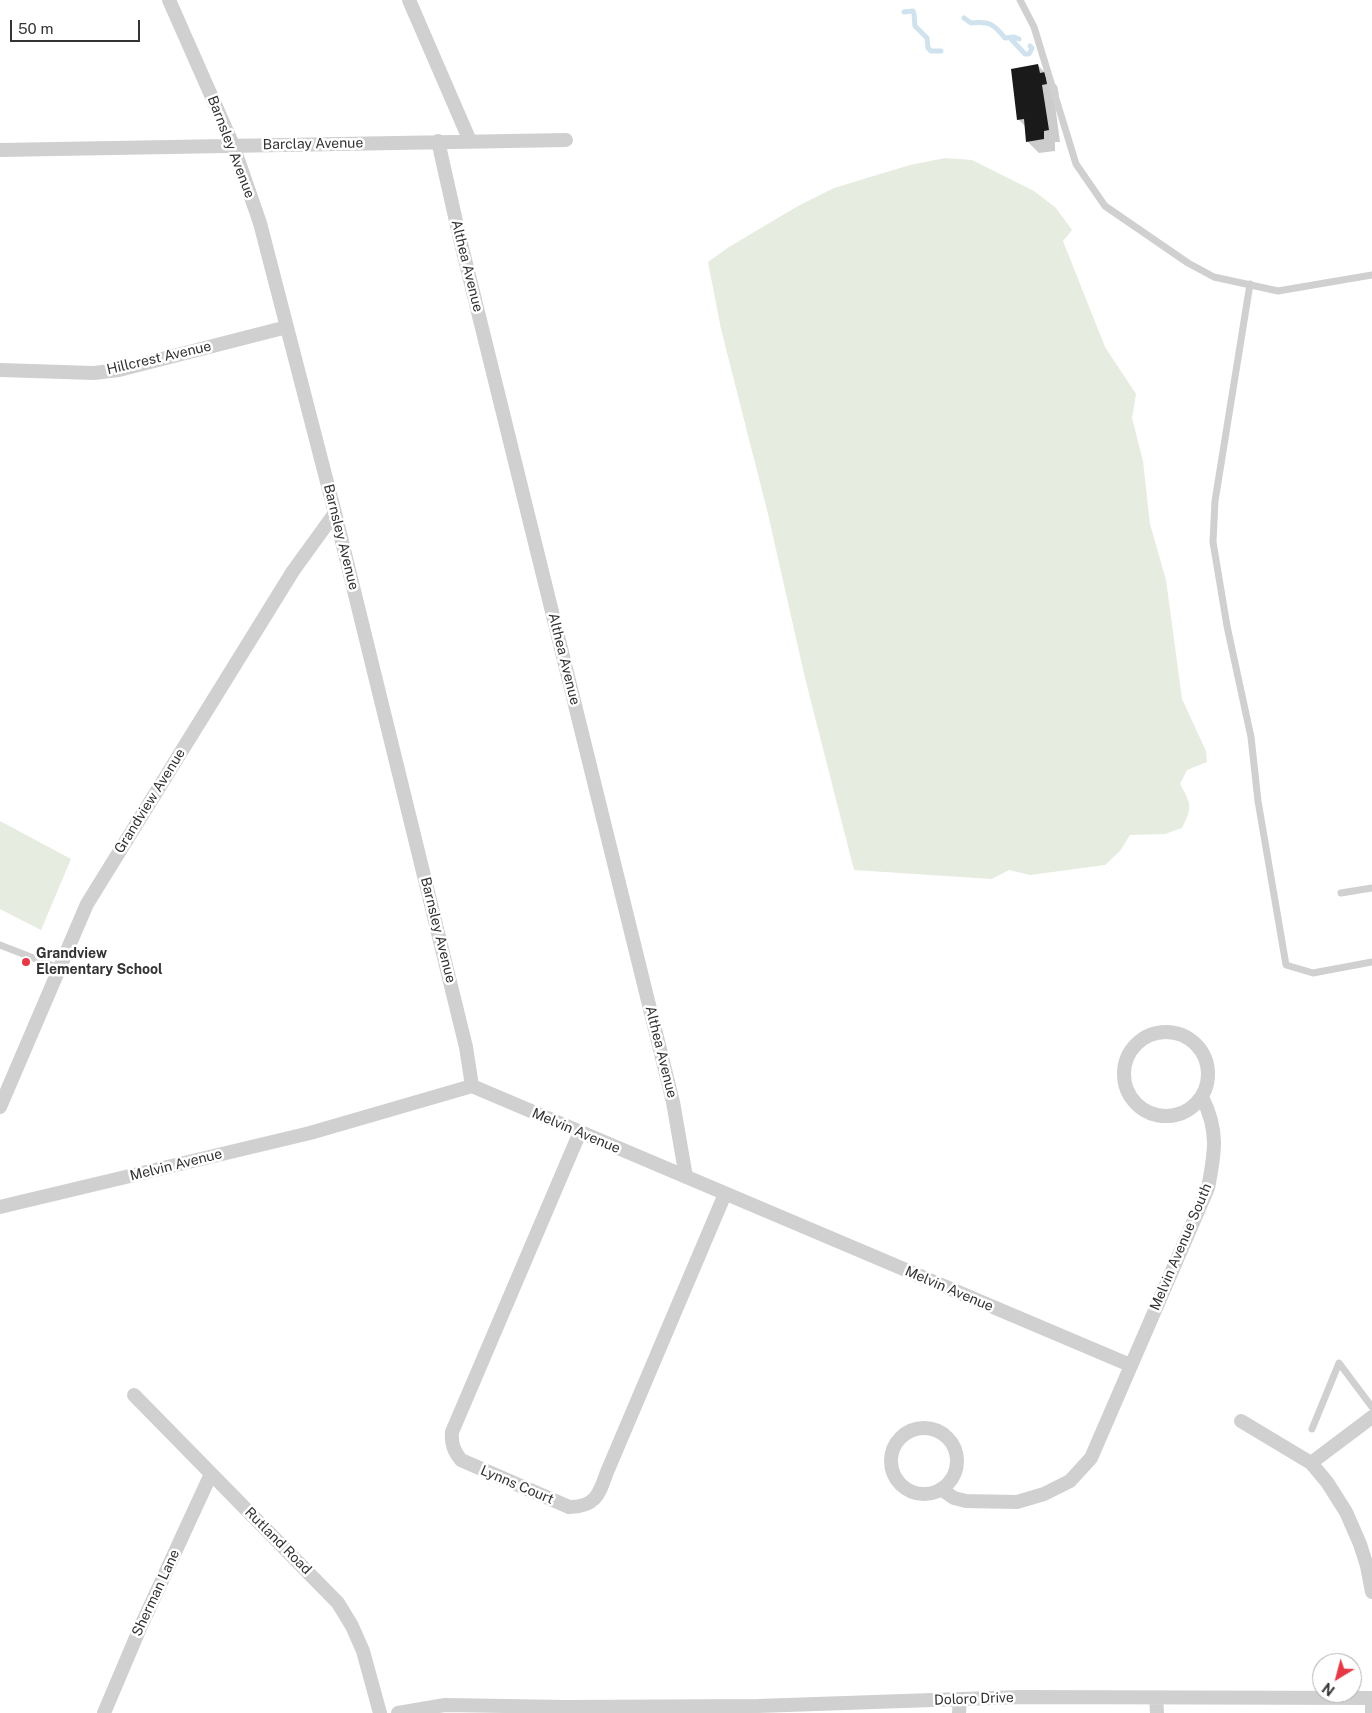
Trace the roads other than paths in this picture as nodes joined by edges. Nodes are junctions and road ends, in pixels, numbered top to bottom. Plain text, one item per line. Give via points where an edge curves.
1 (169, 0) edge
2 (409, 0) edge
3 (1020, 0) edge
4 (470, 140) junction
5 (566, 140) dead end
6 (438, 141) junction
7 (233, 145) junction
8 (0, 150) edge
9 (1372, 275) edge
10 (1250, 284) junction
11 (287, 328) junction
12 (0, 370) edge
13 (335, 513) junction
14 (1372, 888) edge
15 (1341, 893) dead end
16 (0, 946) edge
17 (1372, 962) edge
18 (59, 968) junction
19 (472, 1086) junction
20 (1202, 1097) junction
21 (1, 1099) edge
22 (580, 1132) junction
23 (686, 1177) junction
24 (725, 1194) junction
25 (0, 1207) edge
26 (1130, 1365) junction
27 (134, 1395) dead end
28 (1372, 1407) edge
29 (1372, 1417) edge
30 (1241, 1421) dead end
31 (1312, 1429) dead end
32 (1311, 1463) junction
33 (211, 1474) junction
34 (941, 1489) junction
35 (1372, 1592) edge
36 (1156, 1698) junction
37 (1372, 1698) edge
38 (959, 1706) edge
39 (758, 1709) edge
40 (565, 1710) edge
41 (104, 1713) edge
42 (380, 1713) edge
43 (398, 1713) edge
44 (1157, 1713) edge
45 (1372, 1713) edge

1 - 7 street, Barnsley Avenue
2 - 4 street
3 - 10 lane via 1034,27 1076,164 1105,206 1214,277
4 - 5 street, Barclay Avenue
4 - 6 street, Barclay Avenue
6 - 7 street, Barclay Avenue
6 - 23 street, Althea Avenue via 673,1102
7 - 8 street, Barclay Avenue
7 - 11 street, Barnsley Avenue via 260,222
9 - 10 lane via 1278,291
10 - 17 lane via 1215,501 1213,542 1227,626 1252,737 1258,800 1286,964 1313,974
11 - 12 street, Hillcrest Avenue via 119,370
11 - 13 street, Barnsley Avenue
13 - 18 street, Grandview Avenue via 293,571 110,865 87,904
13 - 19 street, Barnsley Avenue via 466,1047
14 - 15 lane
16 - 18 lane
18 - 21 street, Grandview Avenue
19 - 22 street, Melvin Avenue
19 - 25 street, Melvin Avenue via 310,1133
20 - 20 street via 1184,1113 1157,1116 1144,1110 1132,1100 1126,1087 1124,1072 1127,1058 1138,1042 1150,1034 1165,1031 1180,1034 1193,1041 1208,1064 1209,1078
20 - 26 street, Melvin Avenue South via 1214,1130 1214,1159 1208,1188
22 - 23 street, Melvin Avenue
22 - 24 street, Lynns Court via 452,1432 451,1442 455,1452 466,1462 569,1508 590,1503 598,1496
23 - 24 street, Melvin Avenue
24 - 26 street, Melvin Avenue
26 - 34 street, Melvin Avenue South via 1091,1458 1070,1480 1044,1494 1017,1502 966,1501
27 - 33 street, Rutland Road
28 - 31 lane via 1339,1362
29 - 32 street
30 - 32 street
32 - 35 street via 1346,1512 1360,1544
33 - 41 street, Sherman Lane
33 - 42 street, Rutland Road via 338,1603 363,1651
34 - 34 street via 924,1494 913,1492 897,1480 891,1458 894,1447 907,1433 918,1428 930,1428 950,1440 957,1467 953,1478
36 - 37 street, Doloro Drive
36 - 38 street, Doloro Drive via 1020,1697
36 - 44 street
37 - 45 street
38 - 39 street, Doloro Drive
39 - 40 street, Doloro Drive
40 - 43 street, Doloro Drive via 445,1705

